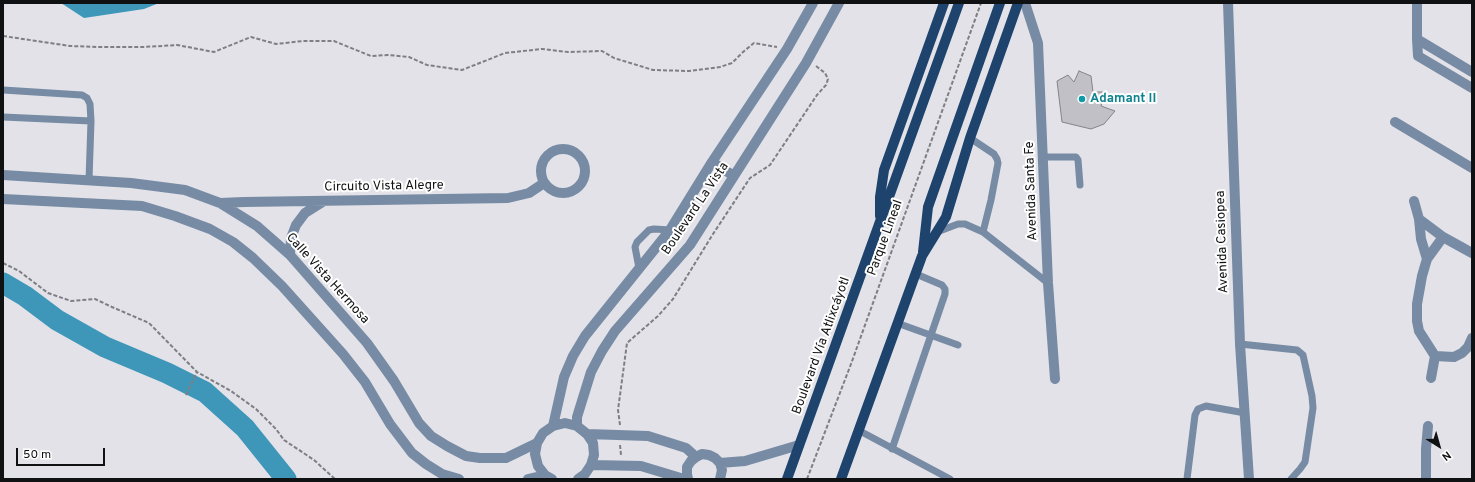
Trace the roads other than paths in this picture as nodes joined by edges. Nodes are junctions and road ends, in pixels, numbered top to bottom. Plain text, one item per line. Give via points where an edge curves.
1 (814, 3) edge
2 (839, 3) edge
3 (944, 3) edge
4 (959, 3) edge
5 (1000, 3) edge
6 (1018, 3) edge
7 (1025, 3) edge
8 (1228, 3) edge
9 (1417, 3) edge
10 (1417, 39) junction
11 (1472, 72) edge
12 (1472, 88) edge
13 (3, 90) edge
14 (3, 117) edge
15 (91, 121) junction
16 (1395, 122) dead end
17 (970, 138) junction
18 (1044, 157) junction
19 (712, 162) junction
20 (1472, 168) edge
21 (3, 175) edge
22 (734, 176) junction
23 (89, 180) junction
24 (544, 183) junction
25 (1080, 185) dead end
26 (3, 199) edge
27 (1414, 200) dead end
28 (324, 201) junction
29 (220, 204) junction
30 (1419, 219) junction
31 (881, 222) junction
32 (670, 230) junction
33 (937, 232) junction
34 (983, 232) junction
35 (1443, 236) junction
36 (1472, 253) edge
37 (290, 255) junction
38 (922, 256) junction
39 (1427, 259) junction
40 (639, 268) junction
41 (916, 274) junction
42 (1048, 283) junction
43 (897, 323) junction
44 (930, 334) junction
45 (1472, 338) edge
46 (1240, 344) junction
47 (958, 345) dead end
48 (1435, 356) junction
49 (1431, 378) dead end
50 (1055, 380) dead end
51 (1245, 413) junction
52 (553, 426) junction
53 (577, 426) junction
54 (1428, 426) dead end
55 (858, 430) junction
56 (587, 434) junction
57 (537, 443) junction
58 (799, 445) junction
59 (892, 449) junction
60 (696, 457) junction
61 (720, 463) junction
62 (591, 465) junction
63 (548, 477) edge
64 (459, 479) edge
65 (528, 479) edge
66 (578, 479) edge
67 (684, 479) edge
68 (688, 479) edge
69 (720, 479) edge
70 (787, 479) edge
71 (841, 479) edge
72 (950, 479) edge
73 (1187, 479) edge
74 (1249, 479) edge
75 (1291, 479) edge
76 (1426, 479) edge

1 - 19 street, Boulevard La Vista via 787,49
2 - 22 street, Boulevard La Vista via 806,63
3 - 31 main road, Boulevard Vía Atlixcáyotl via 884,170 880,198
4 - 31 main road, Boulevard Vía Atlixcáyotl
5 - 38 main road via 928,207
6 - 17 main road
7 - 18 street, Avenida Santa Fe via 1038,43
8 - 46 street, Avenida Casiopea
9 - 10 street
10 - 11 street
10 - 12 street via 1418,56
13 - 15 lane via 82,95 90,104
14 - 15 lane
15 - 23 lane
16 - 20 street
17 - 33 main road via 946,217
17 - 34 lane via 994,154 998,163
18 - 25 lane via 1076,157
18 - 42 street, Avenida Santa Fe
19 - 22 street
19 - 32 street, Boulevard La Vista
21 - 23 street, Calle Vista Hermosa
22 - 53 street, Boulevard La Vista via 690,245 615,331 602,351 591,372
23 - 29 street, Calle Vista Hermosa via 185,190
24 - 24 street via 552,190 562,193 573,191 582,184 586,174 585,163 574,151 558,148 548,153 542,162 540,173
24 - 28 street, Circuito Vista Alegre via 529,193 508,198
26 - 64 street via 142,206 210,229 233,242 282,286 343,354 365,382 390,424 412,453 442,474
27 - 30 street
28 - 29 street, Circuito Vista Alegre
28 - 37 street via 305,213 296,225 291,238
29 - 37 street, Calle Vista Hermosa via 257,226
30 - 35 street
30 - 39 street
31 - 58 main road, Boulevard Vía Atlixcáyotl
32 - 40 street, Boulevard La Vista
32 - 40 lane via 649,230 637,242 635,247
33 - 34 lane via 958,224 965,224
33 - 38 main road
34 - 42 lane
35 - 36 street
35 - 39 street
37 - 57 street, Calle Vista Hermosa via 367,343 419,423 431,436 466,456 480,458 506,458
38 - 41 main road
39 - 48 street via 1417,304 1417,321 1422,337
40 - 52 street, Boulevard La Vista via 585,336 573,356 564,377
41 - 43 main road
41 - 44 lane via 942,285 945,289
42 - 50 street, Avenida Santa Fe
43 - 44 lane
43 - 55 main road
44 - 47 lane
44 - 59 lane
45 - 48 street via 1468,348 1454,357
46 - 51 street, Avenida Casiopea
46 - 75 lane via 1297,350 1303,355 1313,408 1305,462
48 - 49 street
51 - 73 lane via 1206,406 1198,409 1195,415
51 - 74 street, Avenida Casiopea
52 - 53 street via 565,423
52 - 57 street via 543,433
53 - 56 street
54 - 76 street
55 - 59 lane
55 - 71 main road
56 - 60 street via 648,436 686,448
56 - 62 street via 593,443 594,455
57 - 63 street via 536,460
58 - 61 street via 745,461
58 - 70 main road, Boulevard Vía Atlixcáyotl
59 - 72 lane
60 - 61 street via 702,454 709,455
60 - 68 street via 687,467
61 - 69 street
62 - 66 street via 586,474
62 - 67 street via 641,466
63 - 65 street

